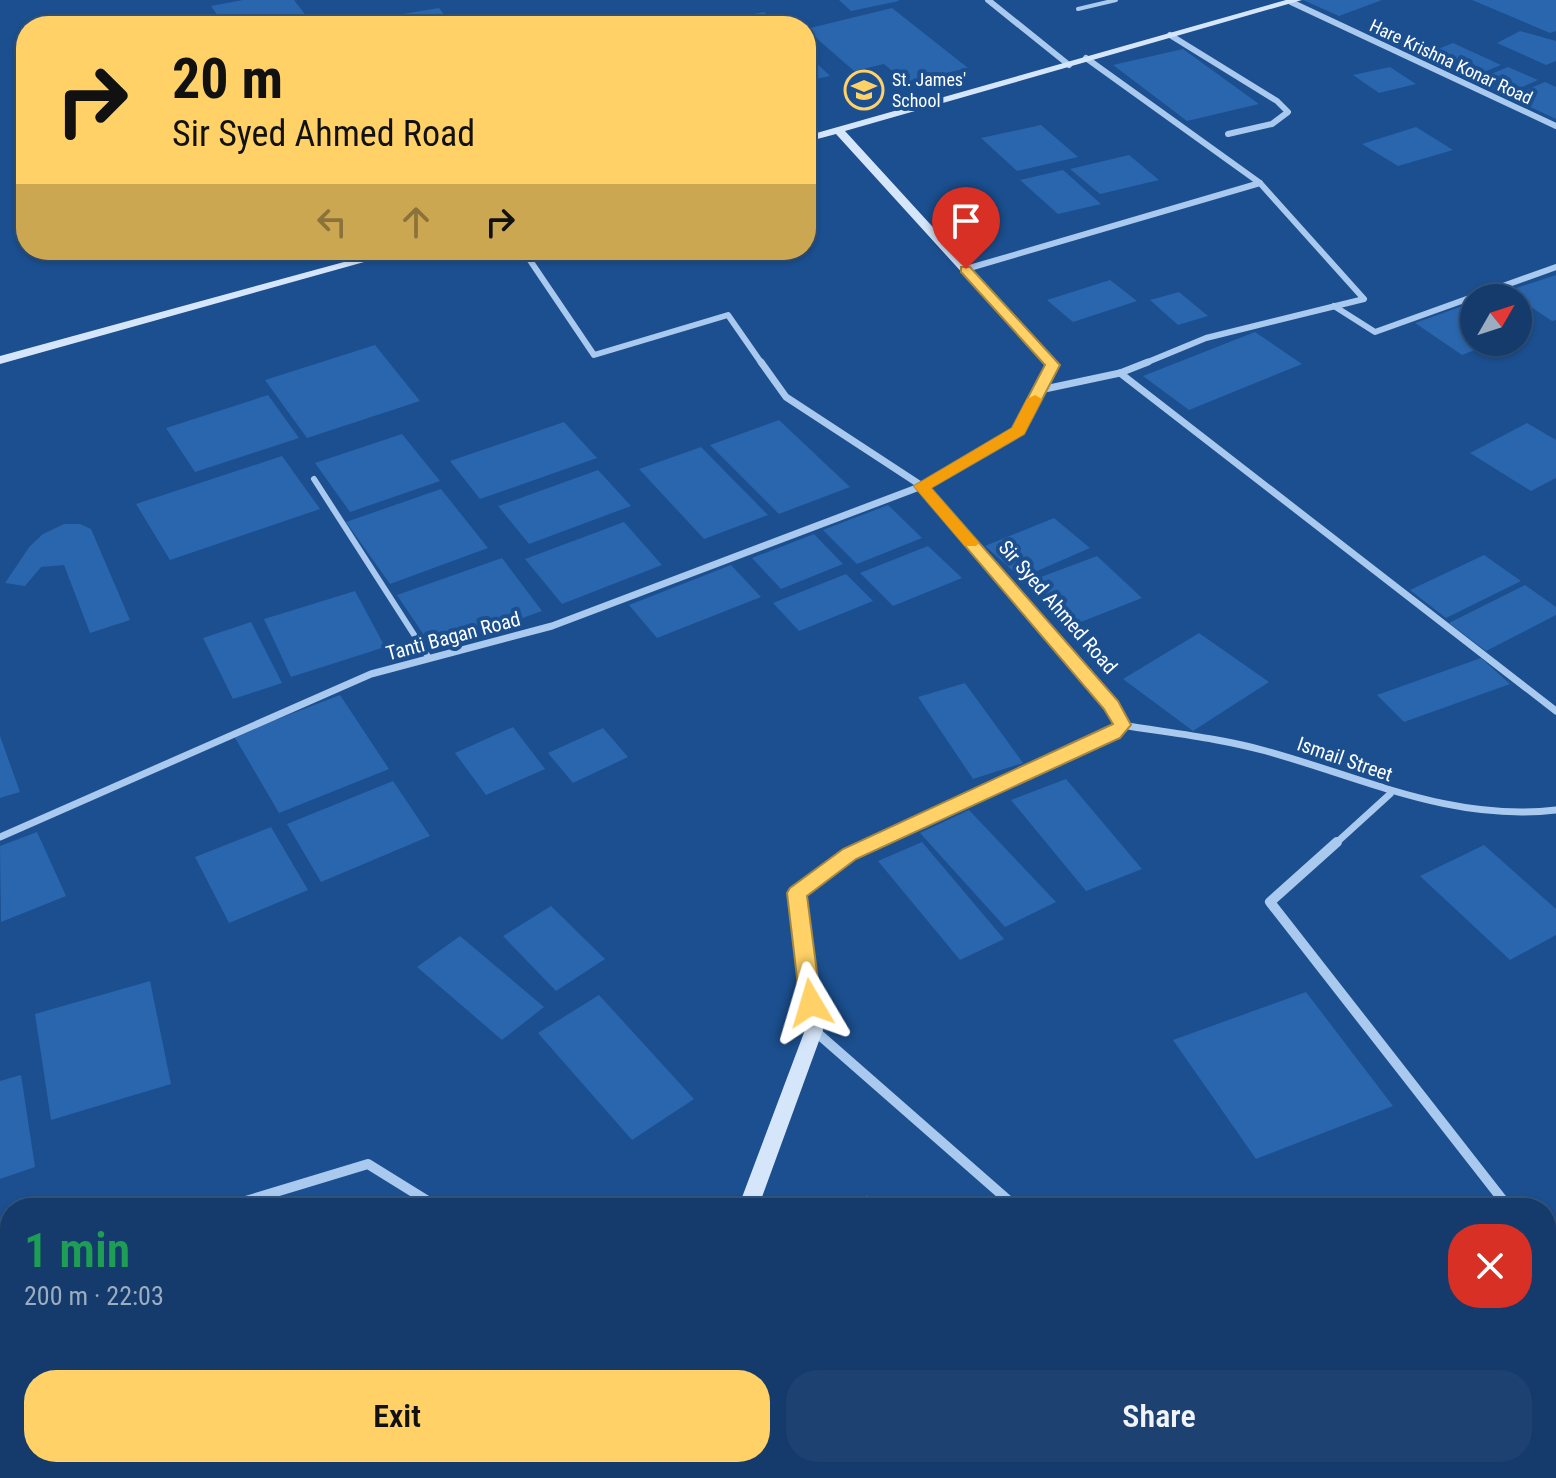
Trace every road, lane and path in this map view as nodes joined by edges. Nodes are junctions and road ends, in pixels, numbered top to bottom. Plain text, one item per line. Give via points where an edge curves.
1 (988, 0) edge
2 (1116, 0) edge
3 (1294, 1) edge
4 (1078, 9) dead end
5 (1170, 35) junction
6 (1086, 58) junction
7 (1069, 65) junction
8 (1556, 126) edge
9 (838, 130) junction
10 (1228, 134) dead end
11 (816, 136) edge
12 (1260, 183) junction
13 (365, 260) edge
14 (530, 260) edge
15 (1556, 267) edge
16 (966, 269) junction
17 (1334, 306) junction
18 (0, 360) edge
19 (1120, 373) junction
20 (1039, 390) junction
21 (314, 479) dead end
22 (922, 486) junction
23 (429, 658) junction
24 (1556, 711) edge
25 (1122, 725) junction
26 (1390, 794) junction
27 (1556, 810) edge
28 (0, 837) edge
29 (814, 1030) junction
30 (256, 1198) edge
31 (423, 1198) edge
32 (752, 1198) edge
33 (1006, 1198) edge
34 (1501, 1198) edge

1 - 7 street
2 - 4 lane
3 - 5 street
3 - 8 street, Hare Krishna Konar Road
5 - 6 street
5 - 10 street via 1288,112 1272,124
6 - 7 street
6 - 12 street
7 - 9 street
9 - 11 street
9 - 16 street
12 - 16 street
12 - 17 street via 1364,299
13 - 18 street
14 - 22 street via 594,355 728,315 786,397
15 - 17 street via 1375,332
16 - 20 street via 1053,365
17 - 19 street via 1206,338
19 - 20 street
19 - 24 street
20 - 22 street via 1018,431
21 - 23 lane
22 - 23 street, Tanti Bagan Road via 552,626
22 - 25 street, Sir Syed Ahmed Road via 1111,705
23 - 28 street, Tanti Bagan Road via 371,674
25 - 26 street, Ismail Street via 1265,751
25 - 29 street via 1114,734 850,854 797,893
26 - 27 street, Ismail Street via 1522,817
26 - 34 street via 1270,902
29 - 32 street
29 - 33 street
30 - 31 street via 368,1164

